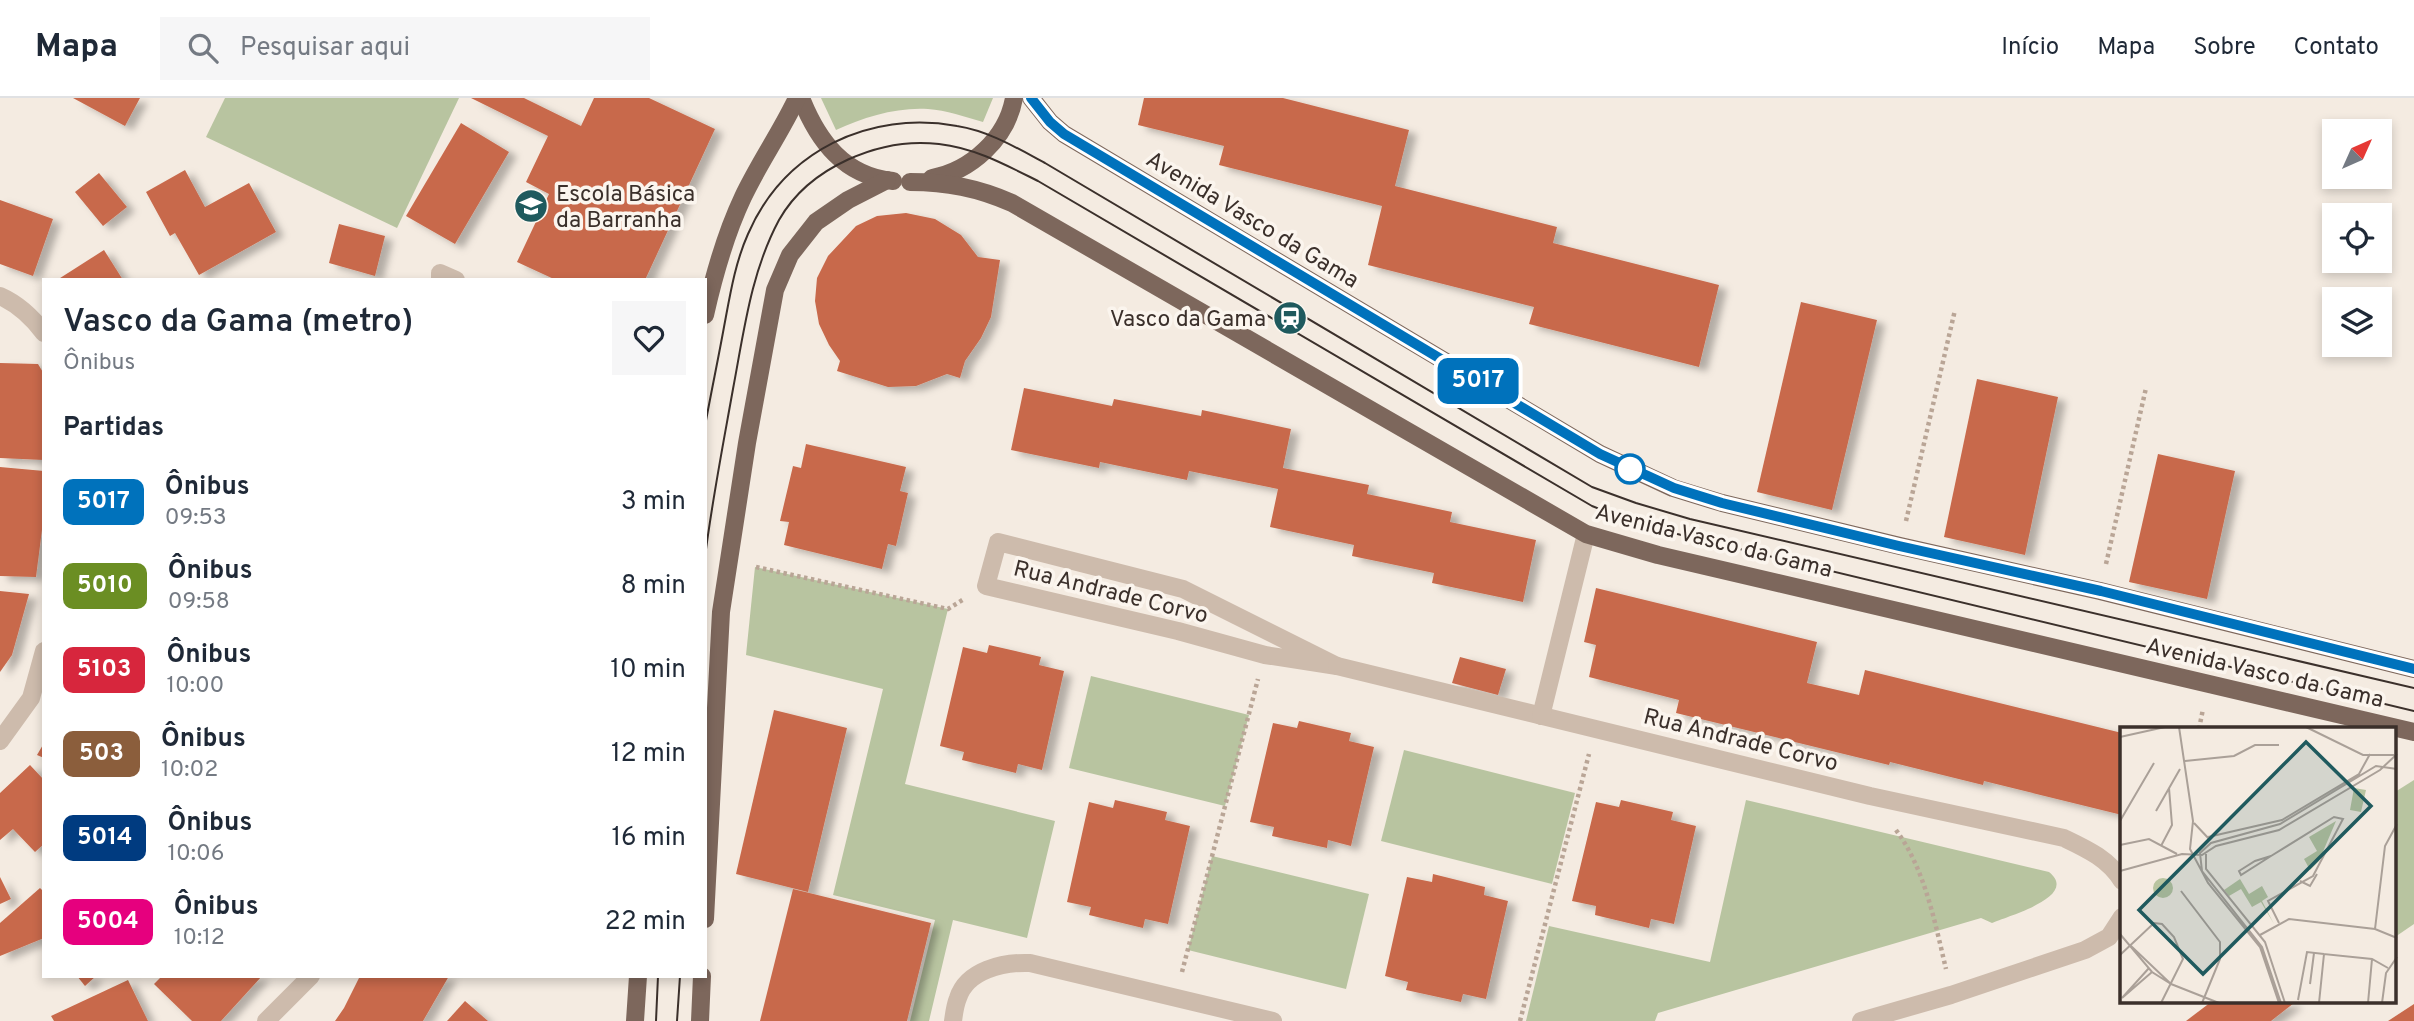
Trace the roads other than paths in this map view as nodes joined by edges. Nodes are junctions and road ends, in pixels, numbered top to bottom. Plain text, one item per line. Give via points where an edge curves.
1 (799, 98) edge
2 (1014, 98) edge
3 (1031, 98) edge
4 (887, 180) junction
5 (910, 182) junction
6 (0, 296) edge
7 (707, 308) edge
8 (42, 330) edge
9 (1586, 534) junction
10 (42, 658) edge
11 (1336, 666) junction
12 (2414, 669) edge
13 (1541, 716) junction
14 (2393, 727) edge
15 (2396, 728) edge
16 (2414, 732) edge
17 (0, 741) edge
18 (2120, 878) edge
19 (707, 881) edge
20 (2120, 920) edge
21 (309, 978) edge
22 (638, 978) edge
23 (702, 978) edge
24 (266, 1021) edge
25 (635, 1021) edge
26 (700, 1021) edge
27 (953, 1021) edge
28 (1273, 1021) edge
29 (1861, 1021) edge

1 - 4 main road via 827,147 845,162
1 - 7 main road via 728,230
2 - 5 main road via 997,138 981,155 960,169
3 - 12 main road, Avenida Vasco da Gama via 1064,134 1600,454 1674,488
4 - 5 main road
4 - 19 main road via 816,222 790,255 775,290 721,612
5 - 9 main road, Avenida Vasco da Gama via 964,186 1012,203
6 - 8 street via 13,302
9 - 13 street
9 - 14 main road, Avenida Vasco da Gama via 1658,555
10 - 17 street via 31,698
11 - 11 street, Rua Andrade Corvo via 1184,589 998,542 985,586 1265,655
11 - 13 street, Rua Andrade Corvo
13 - 18 street, Rua Andrade Corvo via 2064,838 2091,851
15 - 16 main road, Avenida Vasco da Gama
20 - 29 street via 2109,937 2085,950
21 - 24 street
22 - 25 main road
23 - 26 main road
27 - 28 street via 967,982 1014,962

